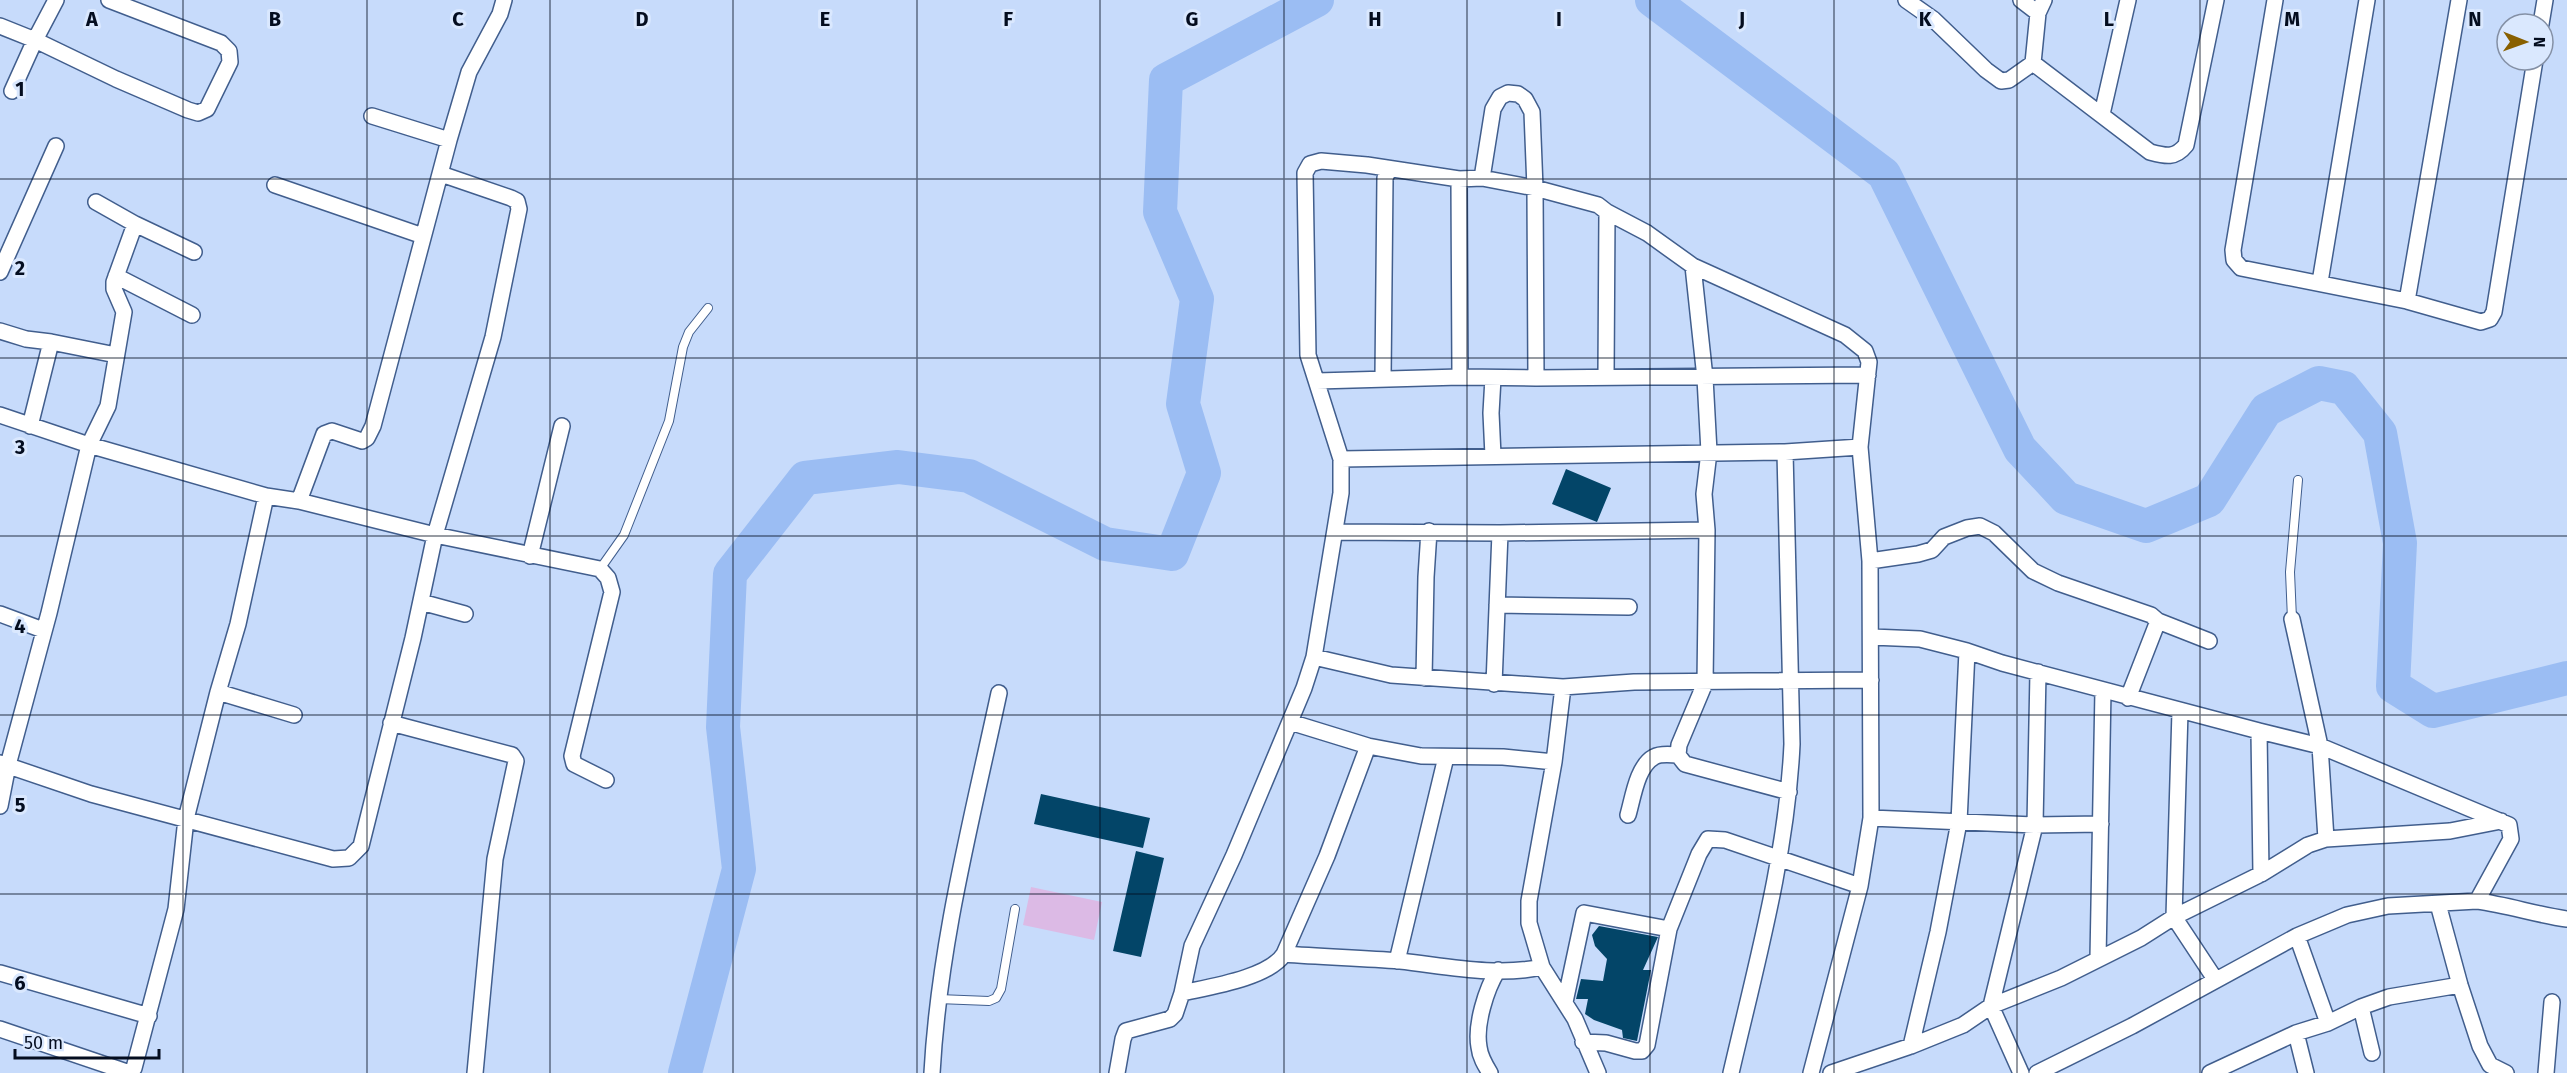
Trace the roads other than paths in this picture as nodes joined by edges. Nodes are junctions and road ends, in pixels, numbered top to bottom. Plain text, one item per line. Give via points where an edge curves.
1 (56, 0) edge
2 (109, 0) edge
3 (504, 0) edge
4 (1906, 0) edge
5 (2021, 0) edge
6 (2128, 0) edge
7 (2216, 0) edge
8 (2275, 0) edge
9 (2367, 0) edge
10 (2459, 0) edge
11 (2041, 7) edge
12 (0, 26) edge
13 (35, 40) junction
14 (2033, 63) junction
15 (2533, 72) edge
16 (12, 91) dead end
17 (2102, 114) junction
18 (372, 116) dead end
19 (449, 140) junction
20 (56, 146) dead end
21 (1389, 170) junction
22 (441, 174) junction
23 (1482, 178) junction
24 (1459, 179) junction
25 (275, 185) dead end
26 (1535, 188) junction
27 (96, 202) dead end
28 (1607, 212) junction
29 (135, 224) junction
30 (423, 236) junction
31 (194, 252) dead end
32 (1693, 266) junction
33 (0, 272) edge
34 (116, 276) junction
35 (2320, 282) junction
36 (2408, 301) junction
37 (708, 308) dead end
38 (192, 315) dead end
39 (0, 331) edge
40 (51, 342) junction
41 (116, 356) junction
42 (1868, 375) junction
43 (1460, 377) junction
44 (1606, 377) junction
45 (1383, 378) junction
46 (1493, 378) junction
47 (1536, 378) junction
48 (1705, 378) junction
49 (1317, 381) junction
50 (0, 415) edge
51 (30, 426) junction
52 (562, 426) dead end
53 (89, 445) junction
54 (1860, 447) junction
55 (1708, 452) junction
56 (1785, 452) junction
57 (1493, 456) junction
58 (1341, 459) junction
59 (2298, 480) dead end
60 (266, 496) junction
61 (298, 501) junction
62 (1707, 530) junction
63 (1429, 531) junction
64 (1335, 532) junction
65 (1500, 532) junction
66 (435, 536) junction
67 (530, 556) junction
68 (1870, 561) junction
69 (600, 569) junction
70 (421, 603) junction
71 (1497, 605) junction
72 (1629, 607) dead end
73 (0, 614) edge
74 (465, 614) dead end
75 (2292, 619) joint
76 (2157, 621) junction
77 (43, 630) junction
78 (1872, 637) junction
79 (2209, 641) dead end
80 (1967, 651) junction
81 (1314, 657) junction
82 (2038, 672) junction
83 (1424, 678) junction
84 (1871, 680) junction
85 (1790, 681) junction
86 (1706, 683) junction
87 (1494, 684) junction
88 (1563, 687) junction
89 (2103, 690) junction
90 (218, 692) junction
91 (999, 693) dead end
92 (2128, 698) junction
93 (2180, 711) junction
94 (294, 716) dead end
95 (1290, 722) junction
96 (391, 723) junction
97 (2259, 731) junction
98 (1368, 746) junction
99 (2320, 746) junction
100 (1678, 755) junction
101 (1446, 758) junction
102 (1554, 762) junction
103 (4, 764) edge
104 (606, 780) dead end
105 (1789, 792) junction
106 (0, 806) edge
107 (1628, 815) dead end
108 (1871, 818) junction
109 (186, 819) junction
110 (2501, 821) junction
111 (1959, 822) junction
112 (2101, 824) junction
113 (2035, 825) junction
114 (2326, 839) junction
115 (1778, 859) junction
116 (2261, 874) junction
117 (1860, 886) junction
118 (2477, 901) junction
119 (2438, 904) junction
120 (1015, 909) dead end
121 (2174, 917) junction
122 (2567, 919) edge
123 (1669, 929) junction
124 (2296, 936) junction
125 (1284, 954) junction
126 (2098, 959) junction
127 (1397, 961) junction
128 (1542, 967) junction
129 (1498, 970) junction
130 (0, 973) edge
131 (2215, 979) junction
132 (2460, 986) junction
133 (1182, 993) junction
134 (938, 999) junction
135 (1566, 1002) junction
136 (2552, 1002) dead end
137 (1991, 1006) junction
138 (2361, 1007) junction
139 (149, 1016) junction
140 (2328, 1023) junction
141 (0, 1029) edge
142 (2296, 1033) junction
143 (1583, 1042) junction
144 (1911, 1046) junction
145 (2372, 1053) dead end
146 (2218, 1071) edge
147 (475, 1073) edge
148 (932, 1073) edge
149 (1117, 1073) edge
150 (1490, 1073) edge
151 (1598, 1073) edge
152 (1731, 1073) edge
153 (1811, 1073) edge
154 (1831, 1073) edge
155 (2021, 1073) edge
156 (2037, 1073) edge
157 (2306, 1073) edge
158 (2506, 1073) edge
159 (2546, 1073) edge

1 - 13 street
2 - 13 street via 221,43 229,51 230,62 207,109 198,113 188,110
3 - 19 street via 469,72
4 - 14 street via 1933,19 2001,81 2009,80
5 - 11 street
6 - 17 street
7 - 17 street via 2186,145 2180,153 2168,156 2150,152
8 - 35 street via 2234,260 2241,268
9 - 35 street
10 - 36 street
11 - 14 street
12 - 13 street
13 - 16 street
14 - 17 street
15 - 36 street via 2490,320 2481,322
18 - 19 street
19 - 22 street
20 - 33 street
21 - 24 street
21 - 45 street via 1385,178
21 - 49 street via 1321,161 1310,164 1305,173 1308,355
22 - 30 street
22 - 66 street via 511,198 517,201 519,209 493,337
23 - 24 street
23 - 26 street
23 - 26 street via 1493,109 1500,97 1518,94 1532,112
24 - 43 street
25 - 30 street
26 - 28 street via 1598,205
26 - 47 street
27 - 29 street
28 - 32 street via 1647,233
28 - 44 street
29 - 31 street
29 - 34 street
30 - 61 street via 371,432 362,441 332,431 324,434
32 - 42 street via 1845,334 1865,351
32 - 48 street
34 - 38 street
34 - 41 street via 114,289 124,312
35 - 36 street
37 - 69 lane via 689,332 683,347 669,421 624,535
39 - 40 street
40 - 41 street
40 - 51 street
41 - 53 street via 108,406
42 - 48 street
42 - 54 street
43 - 45 street
43 - 46 street
44 - 47 street
44 - 48 street
45 - 49 street
46 - 47 street
46 - 57 street
48 - 55 street
49 - 58 street
50 - 51 street
51 - 53 street
52 - 67 street
53 - 60 street
53 - 77 street
54 - 56 street
54 - 68 street
55 - 56 street
55 - 57 street
55 - 62 street via 1704,494
56 - 85 street
57 - 58 street
58 - 64 street
59 - 75 lane via 2290,572
60 - 61 street
60 - 90 street via 238,624
61 - 66 street
62 - 65 street
62 - 86 street
63 - 64 street
63 - 65 street
63 - 83 street
64 - 81 street
65 - 71 street
66 - 67 street
66 - 70 street
67 - 69 street
68 - 76 street via 1932,550 1944,537 1980,526 1994,533 2033,571 2151,615
68 - 78 street
69 - 104 street via 612,592 572,756 574,764
70 - 74 street
70 - 96 street
71 - 72 street
71 - 87 street
73 - 77 street
75 - 99 street
76 - 79 street
76 - 92 street
77 - 103 street
78 - 80 street via 1920,639
78 - 84 street
80 - 82 street
80 - 111 street
81 - 83 street via 1390,675
81 - 95 street
82 - 89 street
82 - 113 street
83 - 87 street
84 - 85 street
84 - 108 street
85 - 86 street
85 - 105 street
86 - 88 street via 1634,682
86 - 100 street
87 - 88 street
88 - 102 street
89 - 92 street
89 - 112 street
90 - 94 street
90 - 109 street
91 - 134 street via 949,926
92 - 93 street
93 - 97 street
93 - 121 street
95 - 98 street
95 - 133 street via 1192,946
96 - 109 street via 361,846 349,858 333,859
96 - 147 street via 512,755 516,761 495,859
97 - 99 street
97 - 116 street
98 - 101 street
98 - 125 street via 1327,856
99 - 110 street
99 - 114 street
100 - 105 street via 1685,764
100 - 107 street via 1654,756 1647,763
101 - 102 street via 1503,757
101 - 127 street
102 - 128 street via 1529,901 1528,923
103 - 106 street
103 - 109 street via 91,794
105 - 115 street
108 - 111 street
108 - 117 street
109 - 139 street via 176,909
110 - 114 street via 2450,831
110 - 118 street via 2511,829 2511,838
111 - 113 street
111 - 144 street
112 - 113 street
112 - 126 street
113 - 137 street
114 - 116 street via 2308,845
115 - 117 street
115 - 123 street via 1725,840 1708,839
115 - 152 street
116 - 121 street
117 - 153 street
118 - 119 street
118 - 122 street
119 - 124 street via 2367,910
119 - 132 street
120 - 134 lane via 996,998
121 - 126 street
121 - 131 street
123 - 135 street via 1584,913
123 - 143 street via 1647,1045 1642,1051 1635,1051
124 - 131 street
124 - 140 street
125 - 127 street
125 - 133 street via 1279,962 1262,971
126 - 137 street
127 - 129 street
128 - 129 street
128 - 135 street
129 - 150 street via 1485,998 1478,1044
130 - 139 street
131 - 156 street
132 - 138 street via 2389,997
132 - 158 street via 2490,1065
133 - 149 street via 1170,1019 1126,1031
134 - 148 street
135 - 143 street
136 - 159 street
137 - 144 street via 1963,1025
137 - 155 street
138 - 140 street
138 - 145 street
139 - 141 street via 138,1061 127,1072
140 - 142 street
142 - 146 street
142 - 157 street
143 - 151 street
144 - 154 street

